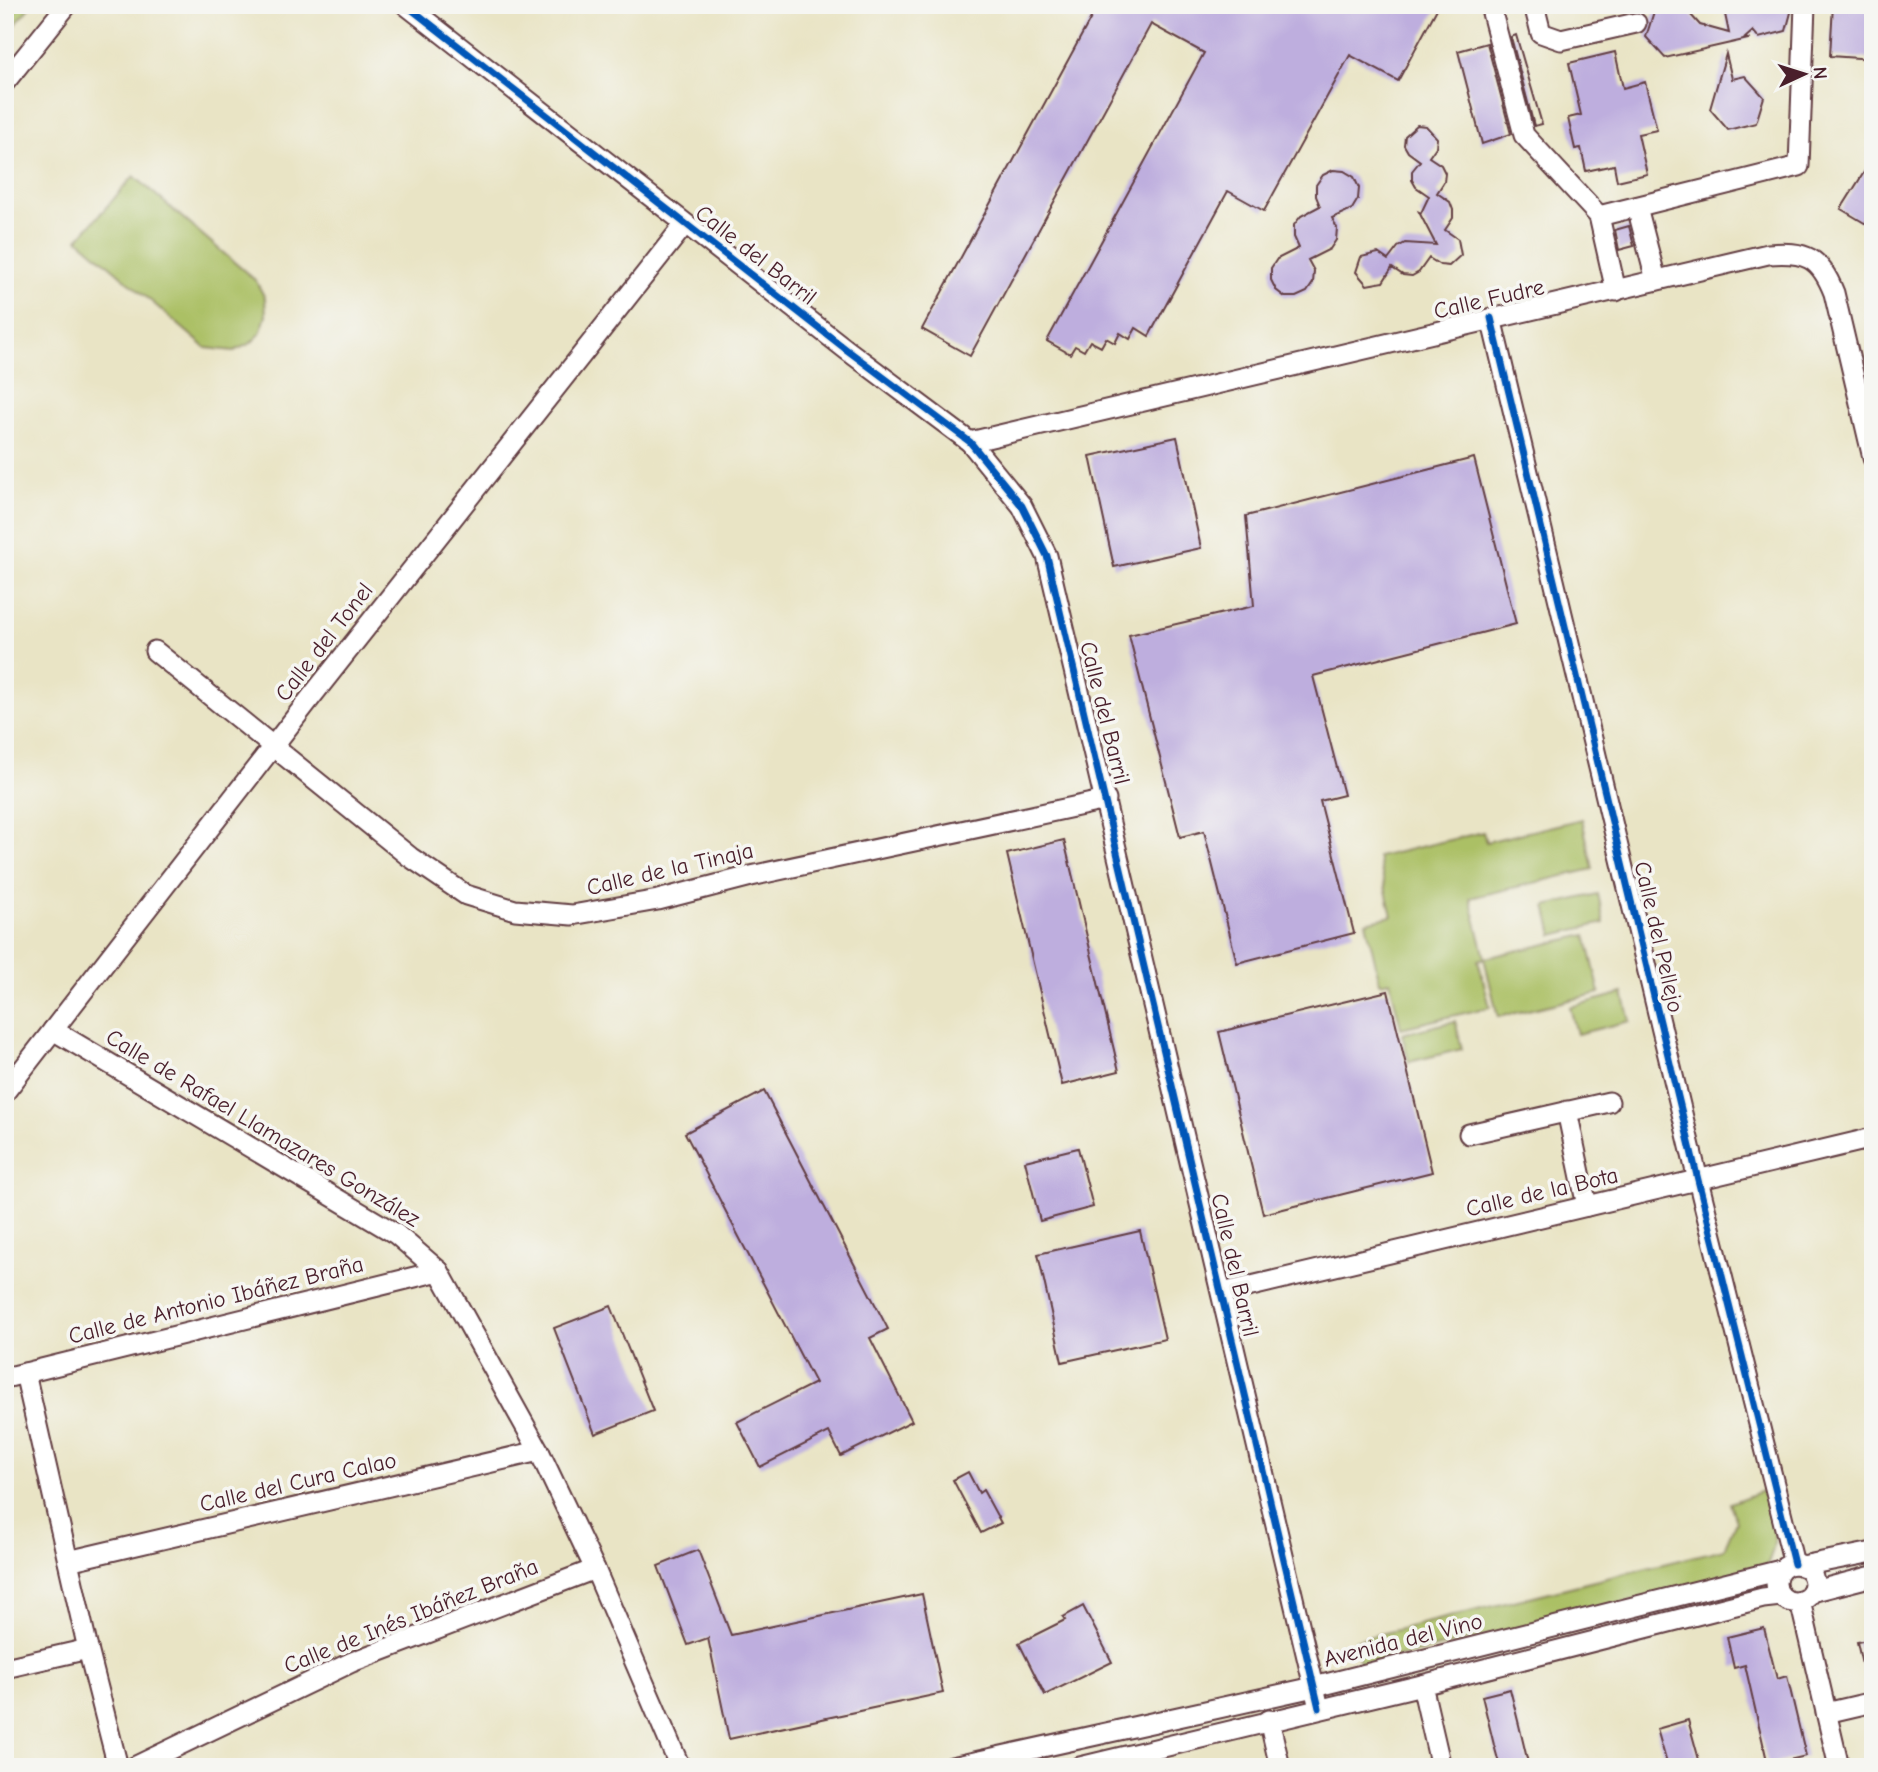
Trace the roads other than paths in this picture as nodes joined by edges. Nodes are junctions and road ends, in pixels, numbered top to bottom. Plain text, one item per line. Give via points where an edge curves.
1 (66, 5) edge
2 (1490, 5) edge
3 (1534, 5) edge
4 (1805, 5) edge
5 (419, 9) edge
6 (1636, 23) dead end
7 (5, 82) edge
8 (1637, 206) junction
9 (1598, 216) junction
10 (685, 224) junction
11 (1656, 280) junction
12 (1616, 291) junction
13 (1491, 318) junction
14 (970, 442) junction
15 (1873, 458) edge
16 (155, 651) dead end
17 (272, 748) junction
18 (1106, 800) junction
19 (53, 1030) junction
20 (5, 1092) edge
21 (1609, 1102) dead end
22 (1567, 1111) junction
23 (1469, 1134) dead end
24 (1873, 1138) edge
25 (1698, 1180) junction
26 (1587, 1206) junction
27 (439, 1271) junction
28 (1222, 1293) junction
29 (26, 1373) junction
30 (5, 1378) edge
31 (539, 1451) junction
32 (1873, 1552) edge
33 (68, 1561) junction
34 (1792, 1566) junction
35 (595, 1569) junction
36 (1873, 1576) edge
37 (1798, 1596) junction
38 (88, 1649) junction
39 (5, 1668) edge
40 (1422, 1685) junction
41 (1314, 1687) junction
42 (1873, 1702) edge
43 (1319, 1708) junction
44 (1826, 1713) junction
45 (1269, 1720) junction
46 (1105, 1731) junction
47 (1112, 1763) edge
48 (118, 1767) edge
49 (134, 1767) edge
50 (680, 1767) edge
51 (952, 1767) edge
52 (1080, 1767) edge
53 (1280, 1767) edge
54 (1441, 1767) edge
55 (1839, 1767) edge

1 - 7 street
2 - 9 street via 1524,135
3 - 6 street via 1541,33 1561,40
4 - 8 street via 1799,166
5 - 10 street, Calle del Barril
8 - 9 street
8 - 11 street
9 - 12 street
10 - 14 street, Calle del Barril
10 - 17 street, Calle del Tonel
11 - 12 street, Calle Fudre
11 - 15 street, Calle Fudre via 1768,254 1791,252 1810,258 1825,271 1834,293
12 - 13 street, Calle Fudre
13 - 14 street, Calle Fudre
13 - 25 street, Calle del Pellejo
14 - 18 street, Calle del Barril via 1022,506 1047,556
16 - 17 street, Calle de la Tinaja
17 - 18 street, Calle de la Tinaja via 466,895 516,910 572,915
17 - 19 street, Calle del Tonel
18 - 28 street, Calle del Barril
19 - 20 street, Calle del Tonel
19 - 27 street, Calle de Rafael Llamazares González via 397,1234
21 - 22 street
22 - 23 street
22 - 26 street
24 - 25 street, Calle de la Bota
25 - 26 street, Calle de la Bota
25 - 34 street, Calle del Pellejo
26 - 28 street, Calle de la Bota
27 - 29 street, Calle de Antonio Ibáñez Braña
27 - 31 street, Calle de Rafael Llamazares González
28 - 41 street, Calle del Barril
29 - 30 street, Calle de Antonio Ibáñez Braña
29 - 33 street
31 - 33 street, Calle del Cura Calao
31 - 35 street, Calle de Rafael Llamazares González
32 - 34 street, Avenida del Vino
33 - 38 street
34 - 37 street via 1813,1576
34 - 37 street via 1775,1583
34 - 41 street, Avenida del Vino
35 - 49 street, Calle de Inés Ibáñez Braña via 352,1662
35 - 50 street, Calle de Rafael Llamazares González
36 - 37 street, Avenida del Vino
37 - 40 street, Avenida del Vino via 1763,1598
37 - 44 street
38 - 39 street
38 - 48 street
40 - 43 street, Avenida del Vino
40 - 54 street
41 - 43 street, Calle del Barril
41 - 46 street, Avenida del Vino
42 - 44 street
43 - 45 street, Avenida del Vino
44 - 55 street
45 - 47 street, Avenida del Vino
45 - 53 street
46 - 47 street
46 - 51 street, Avenida del Vino
47 - 52 street, Avenida del Vino

